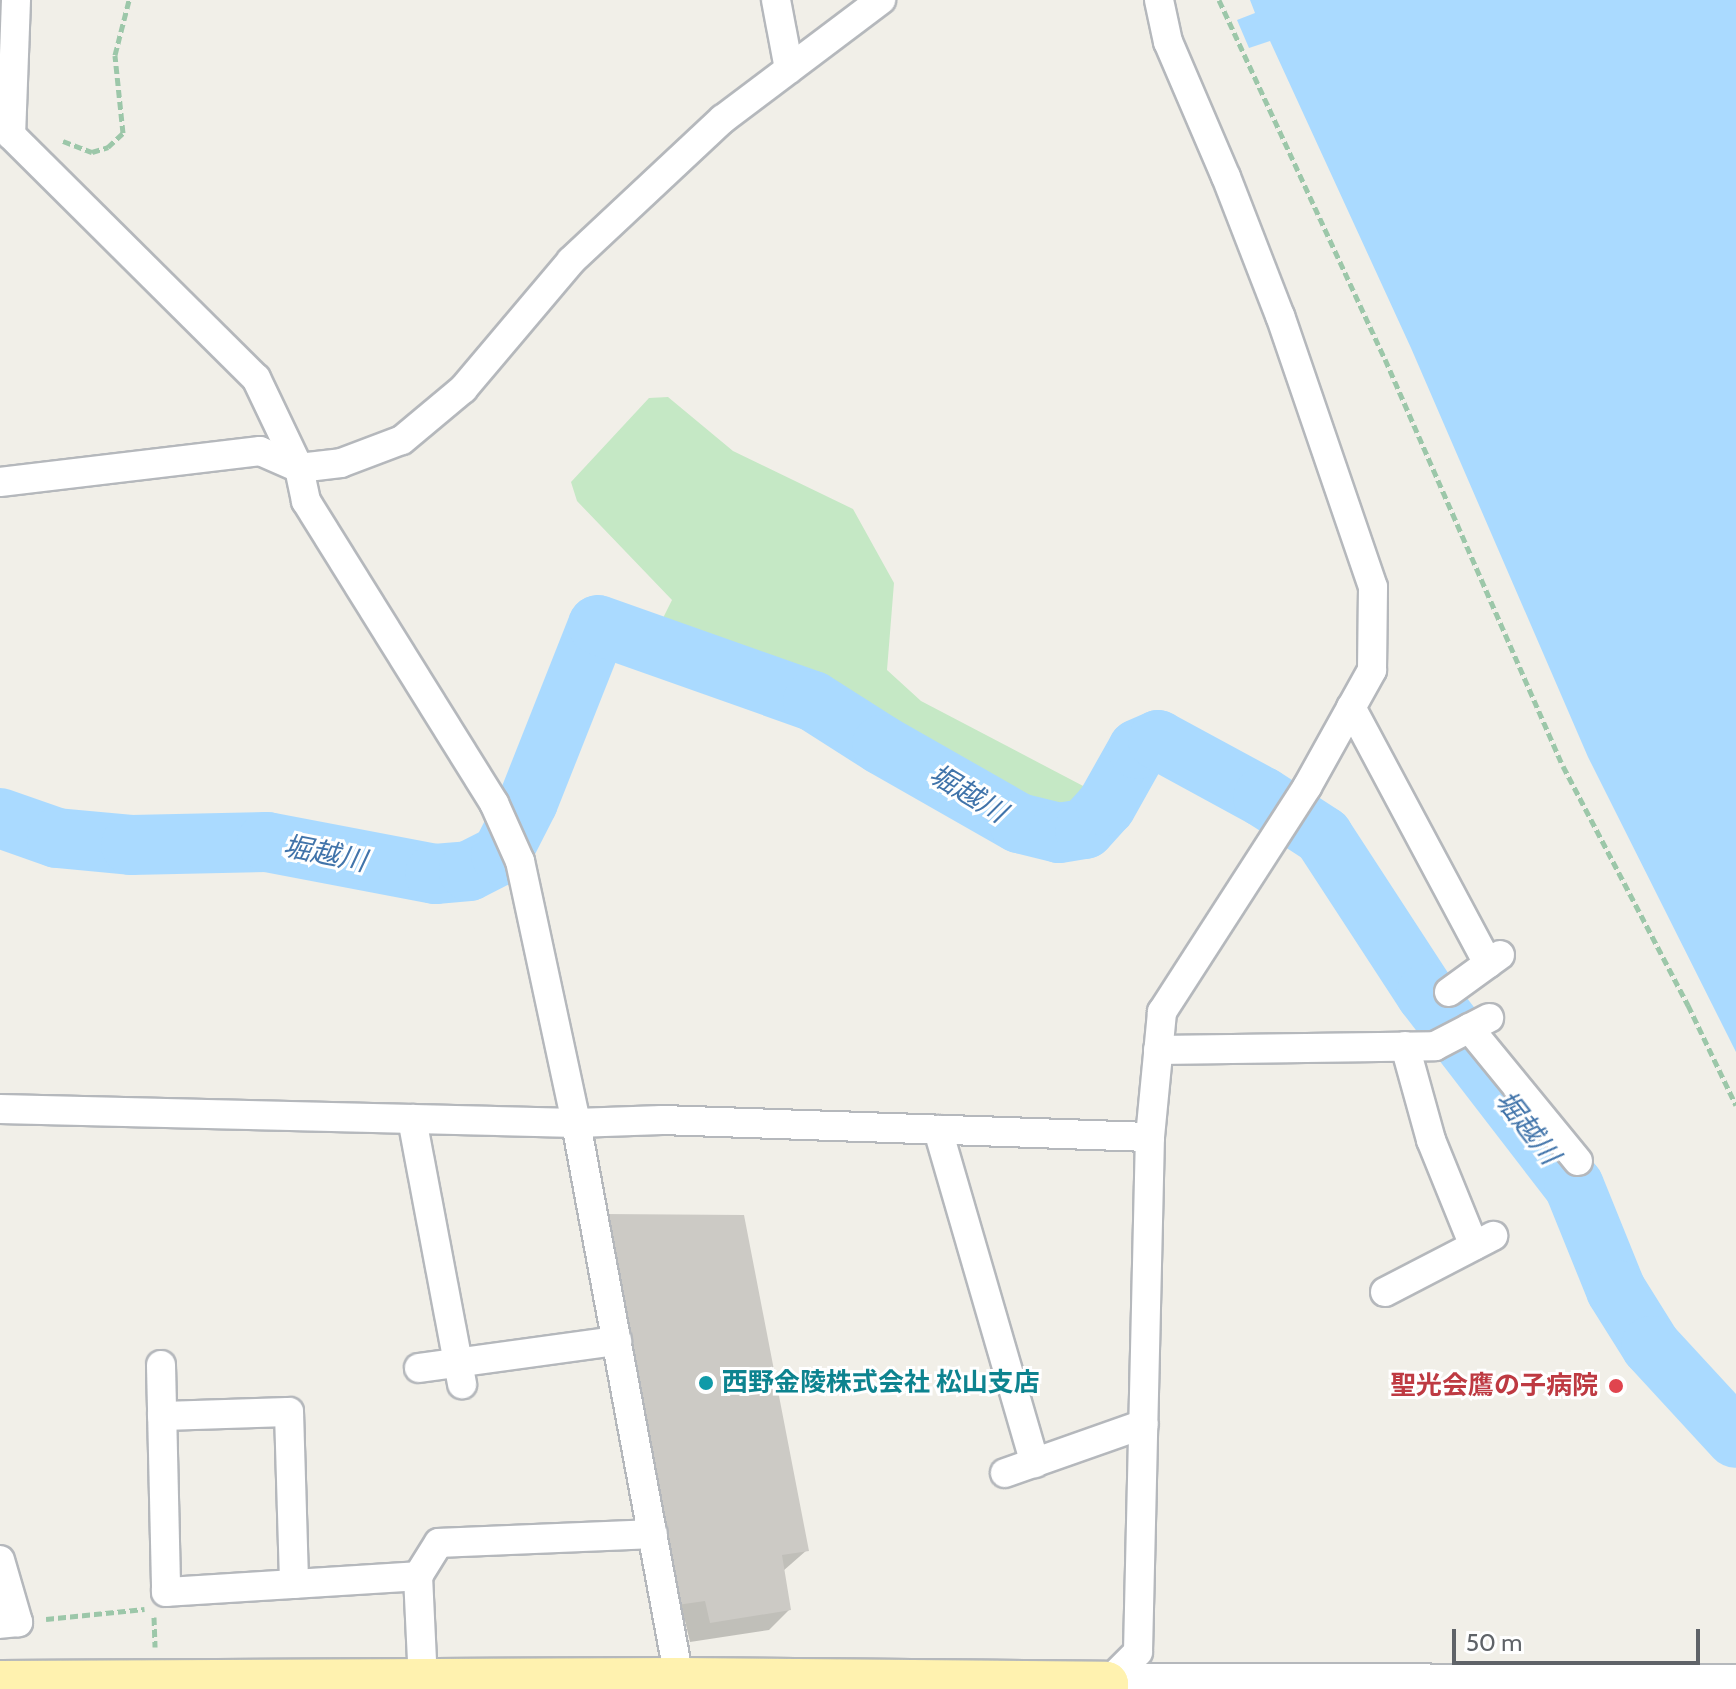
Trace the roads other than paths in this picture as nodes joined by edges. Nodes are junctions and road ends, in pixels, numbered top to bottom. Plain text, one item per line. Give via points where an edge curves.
1 (16, 0) edge
2 (776, 0) edge
3 (881, 0) edge
4 (1159, 0) edge
5 (789, 69) junction
6 (6, 136) edge
7 (299, 468) junction
8 (0, 482) edge
9 (1351, 707) junction
10 (1449, 992) dead end
11 (1405, 1046) junction
12 (1158, 1050) junction
13 (0, 1109) edge
14 (412, 1119) junction
15 (576, 1123) junction
16 (938, 1130) junction
17 (1150, 1137) junction
18 (1578, 1161) dead end
19 (1385, 1292) dead end
20 (617, 1341) junction
21 (161, 1365) dead end
22 (419, 1368) dead end
23 (460, 1373) junction
24 (162, 1416) junction
25 (1144, 1424) junction
26 (1035, 1463) junction
27 (1005, 1473) dead end
28 (653, 1534) junction
29 (0, 1560) edge
30 (418, 1576) junction
31 (294, 1584) junction
32 (9, 1623) edge
33 (0, 1683) edge
34 (423, 1683) junction
35 (680, 1684) edge
36 (1736, 1685) edge
37 (1106, 1686) edge

1 - 6 street
2 - 5 street
3 - 5 street
4 - 9 street via 1168,42 1280,316 1373,587 1372,670
5 - 7 street via 723,119 571,261 463,389 402,440 341,463
6 - 7 street via 256,378
7 - 8 street via 260,451
7 - 15 street via 306,501 494,803 520,861
9 - 10 street via 1495,959
9 - 12 street via 1307,787 1162,1012
11 - 12 street
11 - 18 street via 1435,1046 1479,1023
11 - 19 street via 1431,1140 1483,1241
12 - 17 street
13 - 14 street
14 - 15 street
14 - 23 street
15 - 16 street via 662,1120
15 - 20 street
16 - 17 street
16 - 26 street
17 - 25 street
20 - 23 street
20 - 28 street
21 - 24 street
22 - 23 street
24 - 31 street via 289,1412
24 - 31 street via 166,1592
25 - 26 street
25 - 37 street via 1138,1652
26 - 27 street
28 - 30 street via 439,1543
28 - 35 street
29 - 32 street
30 - 31 street
30 - 34 street
33 - 34 main road
34 - 35 main road
35 - 37 main road
36 - 37 main road

